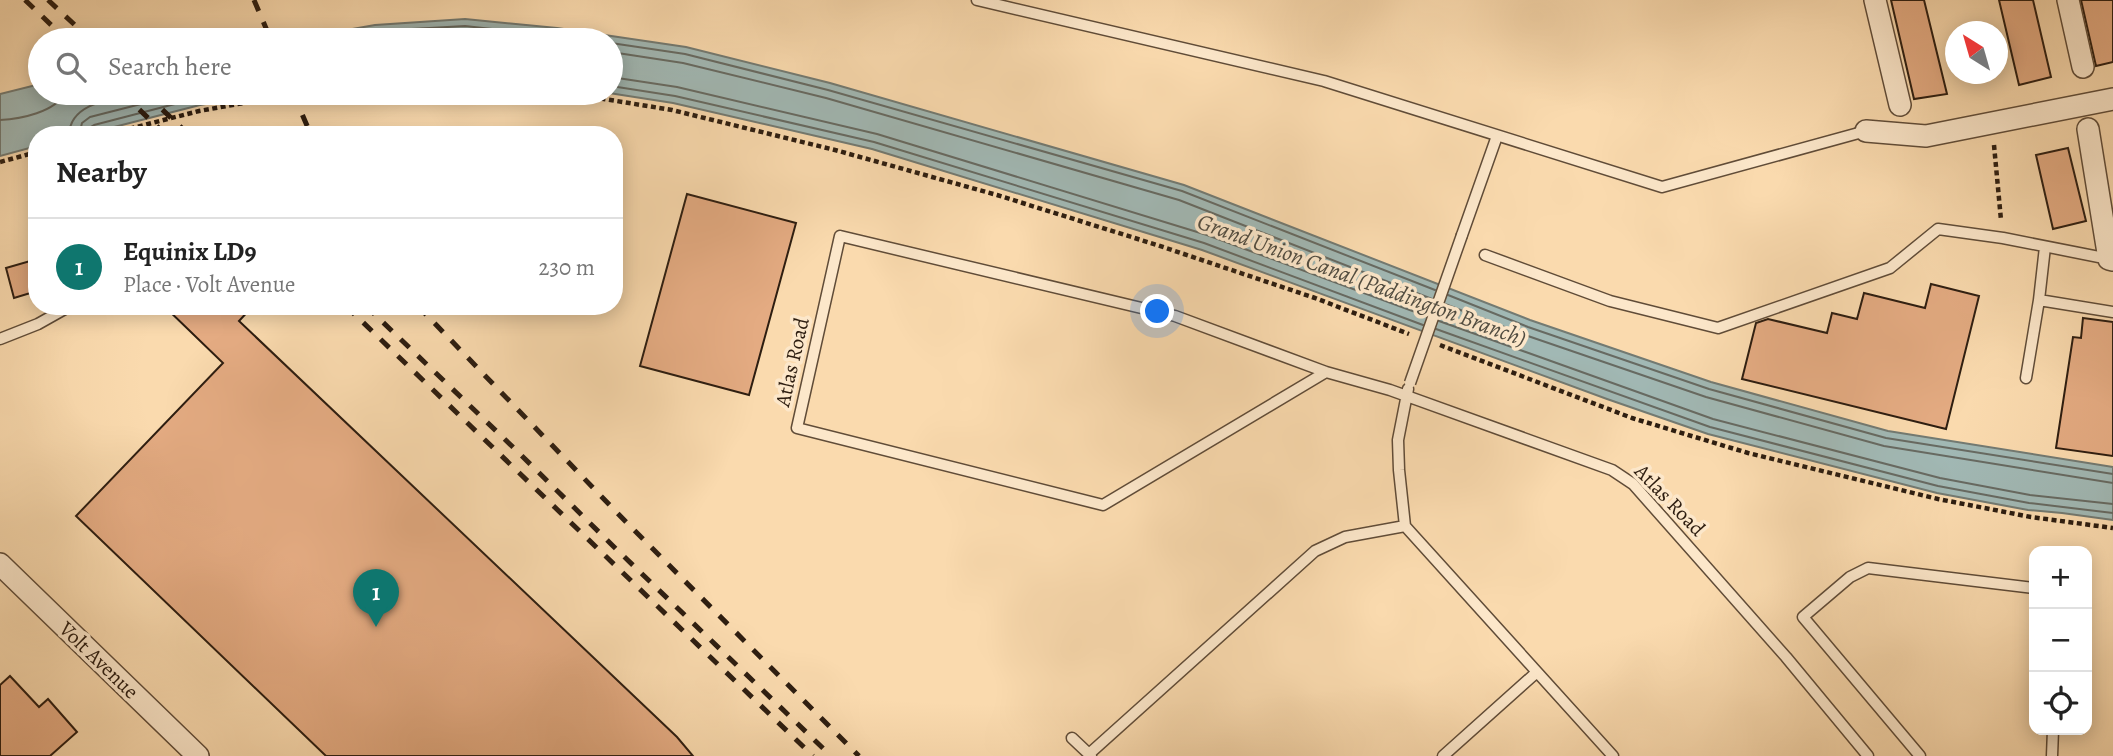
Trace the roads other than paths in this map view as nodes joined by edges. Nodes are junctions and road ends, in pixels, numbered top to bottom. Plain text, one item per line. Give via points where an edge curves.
1 (977, 0) edge
2 (1875, 0) edge
3 (2067, 0) edge
4 (2083, 67) dead end
5 (2113, 99) edge
6 (1900, 105) dead end
7 (2088, 129) dead end
8 (1866, 131) joint
9 (1497, 136) junction
10 (2045, 247) junction
11 (1485, 255) dead end
12 (2111, 260) edge
13 (2039, 300) junction
14 (2113, 312) edge
15 (54, 315) edge
16 (0, 339) edge
17 (1326, 372) junction
18 (2026, 378) dead end
19 (1405, 396) junction
20 (1405, 526) junction
21 (0, 564) edge
22 (2029, 587) edge
23 (1537, 672) junction
24 (2053, 735) edge
25 (1072, 738) dead end
26 (1090, 755) edge
27 (198, 756) edge
28 (1443, 756) edge
29 (1613, 756) edge
30 (1868, 756) edge
31 (1920, 756) edge
32 (2052, 756) edge

1 - 9 lane via 1324,81
2 - 6 street
3 - 4 street
5 - 8 street via 1926,136
7 - 12 street
8 - 9 lane via 1662,187
9 - 19 lane, bridge
10 - 11 lane via 1938,229 1890,268 1718,328 1610,301
10 - 12 lane
10 - 13 lane
13 - 14 lane
13 - 18 lane
15 - 16 lane
17 - 17 lane, Atlas Road via 1103,505 797,428 840,236 1175,316
17 - 19 lane, Atlas Road
19 - 20 lane via 1398,440
19 - 30 lane, Atlas Road via 1612,470 1633,484
20 - 23 lane
20 - 26 lane via 1345,537 1315,551
21 - 27 street, Volt Avenue
22 - 31 lane via 1868,568 1850,577 1803,617
23 - 28 lane
23 - 29 lane
24 - 32 lane
25 - 26 lane

